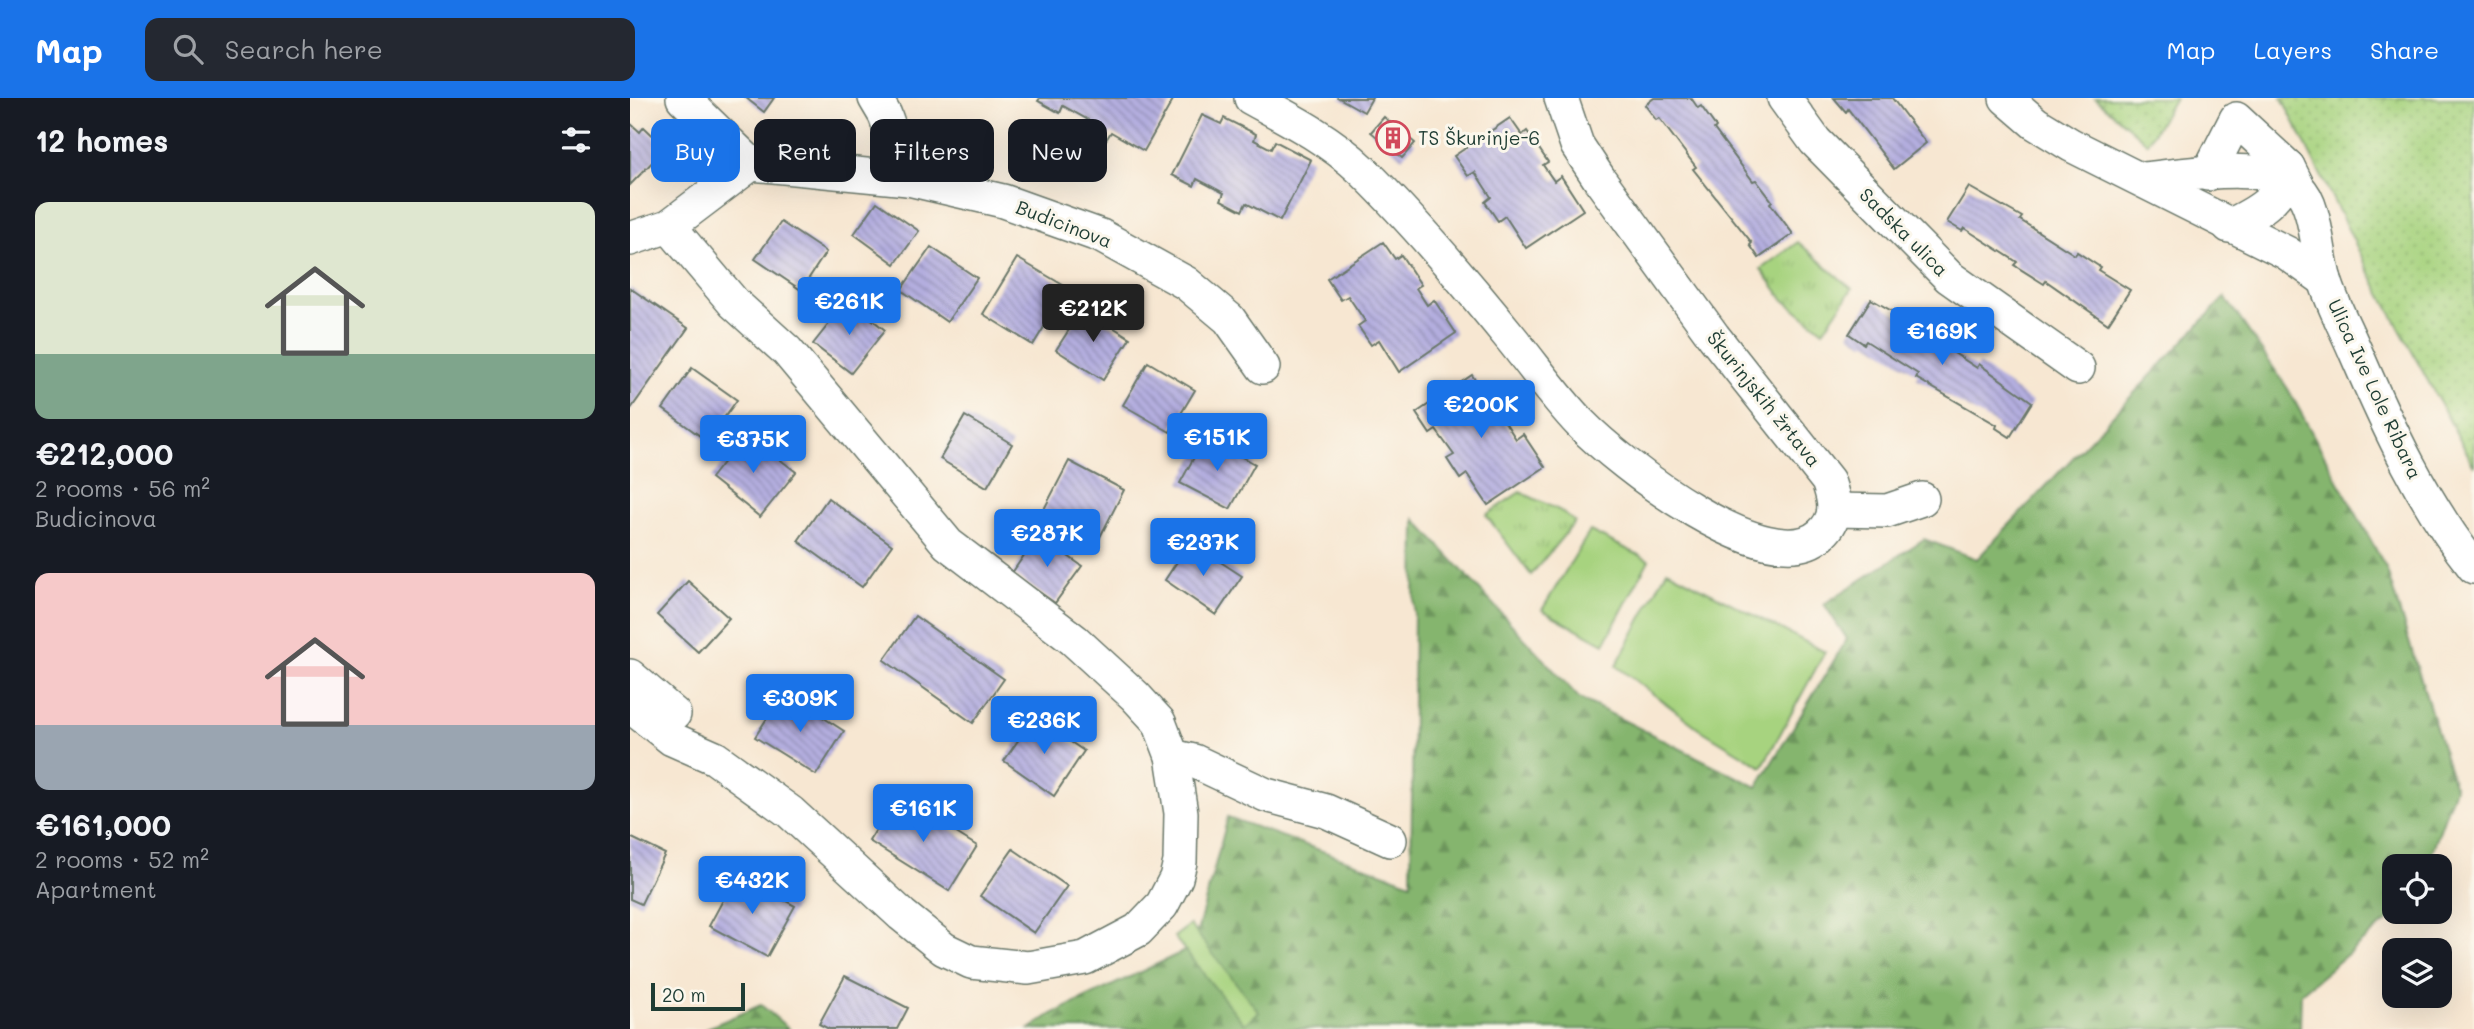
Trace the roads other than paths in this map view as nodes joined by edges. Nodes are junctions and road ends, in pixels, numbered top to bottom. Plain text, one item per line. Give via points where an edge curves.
1 (683, 98) edge
2 (875, 98) edge
3 (1251, 98) edge
4 (1561, 98) edge
5 (1784, 98) edge
6 (2006, 98) edge
7 (887, 119) edge
8 (751, 164) junction
9 (2208, 174) junction
10 (870, 175) edge
11 (2291, 178) junction
12 (2142, 179) junction
13 (921, 182) edge
14 (669, 226) junction
15 (2229, 226) junction
16 (630, 239) edge
17 (2325, 280) junction
18 (1263, 367) dead end
19 (2078, 368) dead end
20 (1922, 499) dead end
21 (1835, 510) junction
22 (2474, 567) edge
23 (630, 676) edge
24 (630, 706) edge
25 (672, 739) junction
26 (1172, 756) junction
27 (1390, 840) dead end

1 - 8 street
2 - 7 street
3 - 21 street via 1321,138 1360,168 1423,234 1580,422 1671,496 1751,538 1780,545 1812,542 1832,523
4 - 21 street, Škurinjskih žrtava via 1577,145 1714,337 1810,454 1828,481
5 - 19 street, Sadska ulica via 1815,141 1949,277
6 - 12 street, Ulica Ive Lole Ribara via 2071,145
8 - 10 street, Budicinova
8 - 14 street
9 - 11 street, Ulica Ive Lole Ribara
9 - 11 street via 2236,119
9 - 12 street, Ulica Ive Lole Ribara
11 - 15 street via 2269,203
11 - 17 street, Ulica Ive Lole Ribara via 2309,209
12 - 15 street, Ulica Ive Lole Ribara
13 - 18 street, Budicinova via 1003,201 1101,236 1186,283 1229,319
14 - 16 street
14 - 26 street via 734,303 787,351 948,544 1074,640 1135,696 1159,722
15 - 17 street, Ulica Ive Lole Ribara via 2287,253
17 - 22 street, Ulica Ive Lole Ribara via 2381,410 2423,491
20 - 21 street via 1887,511
23 - 25 street via 677,718
24 - 25 street
25 - 26 street via 715,758 790,812 944,949 971,962 1028,968 1086,958 1116,943 1138,930 1168,897 1182,839
26 - 27 street via 1194,761 1266,795 1326,811

